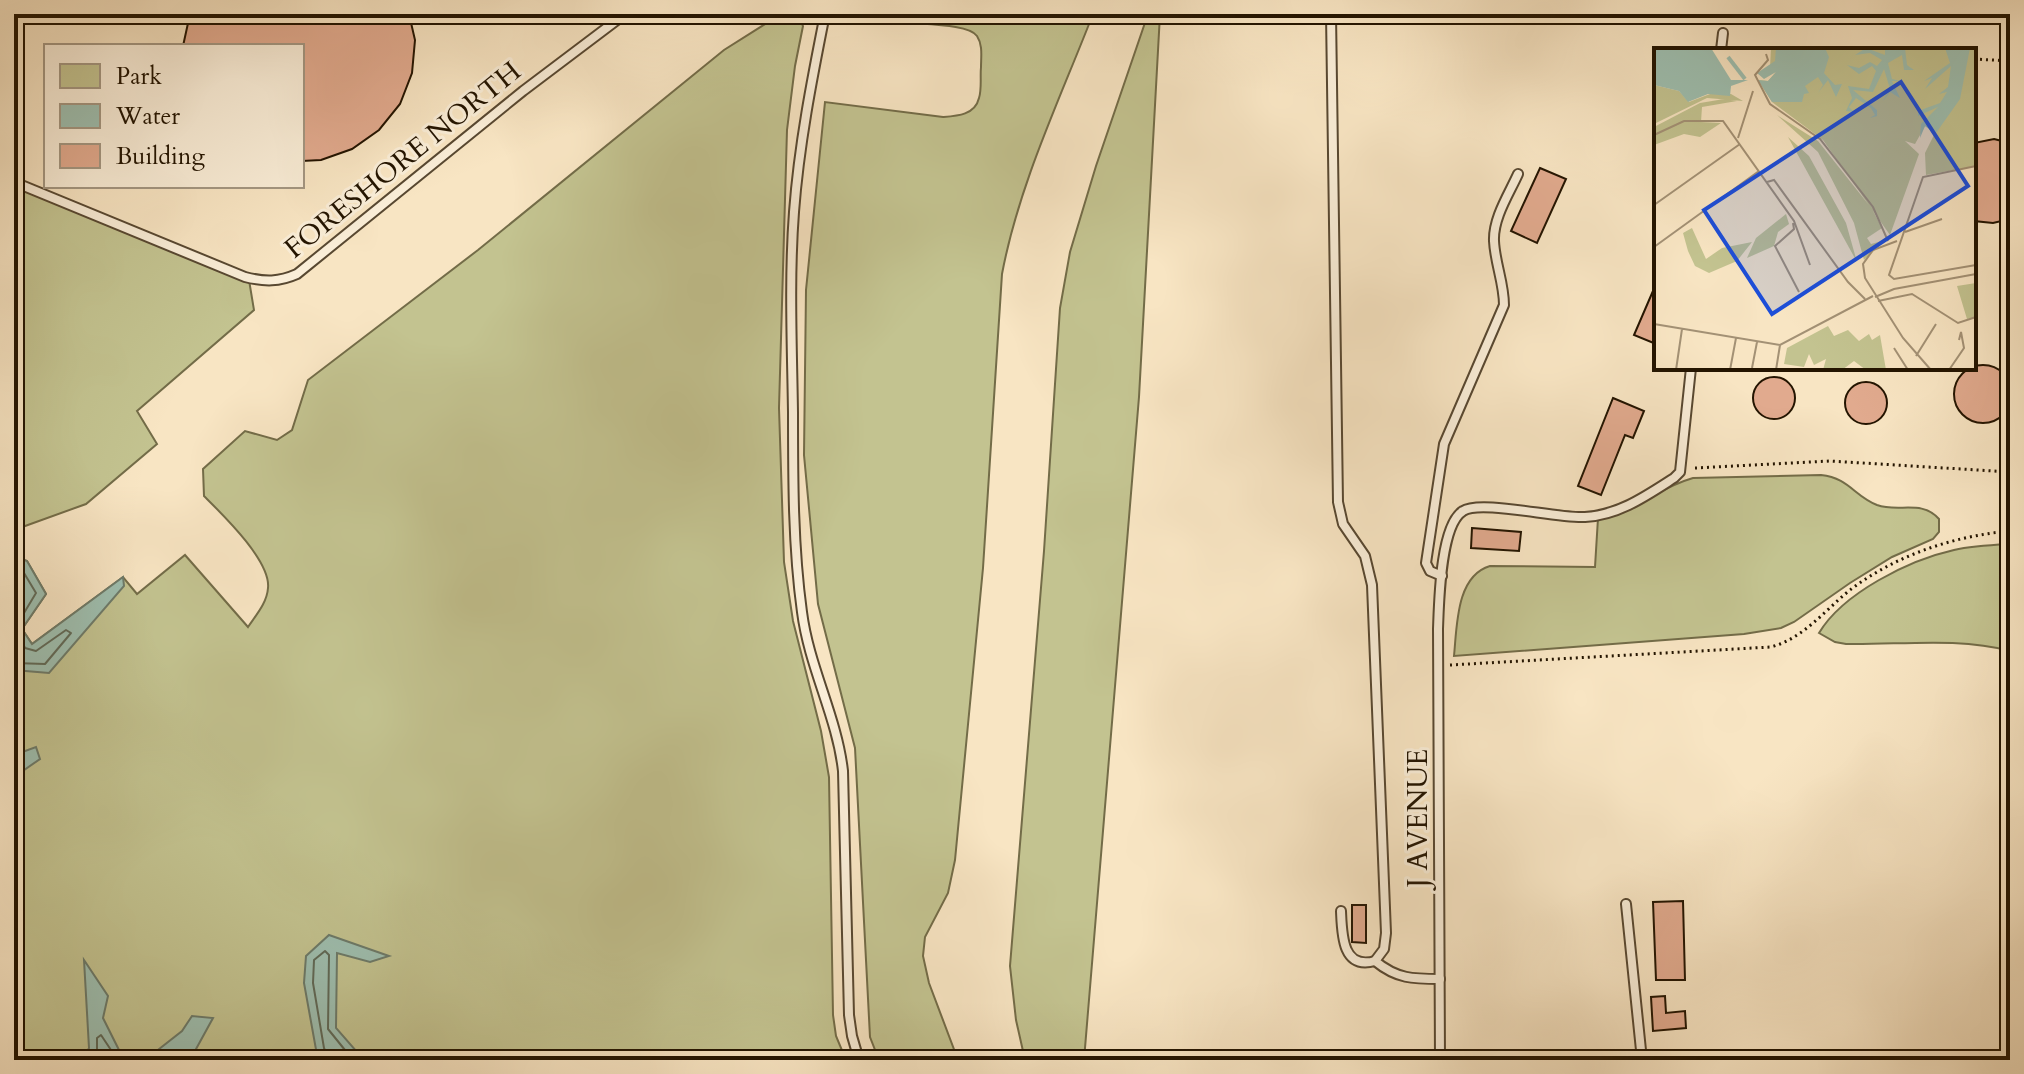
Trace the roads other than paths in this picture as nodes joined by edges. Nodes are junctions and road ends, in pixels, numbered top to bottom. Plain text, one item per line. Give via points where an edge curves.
1 (625, 14) edge
2 (825, 14) edge
3 (1331, 14) edge
4 (1723, 33) dead end
5 (1721, 48) edge
6 (1518, 174) dead end
7 (14, 182) edge
8 (1691, 370) edge
9 (1442, 576) junction
10 (1626, 904) dead end
11 (1341, 911) dead end
12 (1375, 961) junction
13 (1440, 979) junction
14 (859, 1060) edge
15 (1440, 1060) edge
16 (1642, 1060) edge

1 - 7 lane, FORESHORE NORTH via 286,278 245,277
2 - 14 lane via 794,209 793,474 805,631 843,771 849,1015
3 - 12 lane via 1338,502 1343,524 1365,556 1372,585 1386,933
4 - 5 lane
6 - 9 lane via 1495,227 1504,305 1444,444 1426,563
8 - 9 lane, J AVENUE via 1680,472 1628,506 1600,515 1466,509 1450,533
9 - 13 lane, J AVENUE
10 - 16 lane
11 - 12 lane via 1350,956 1364,963
12 - 13 lane via 1404,979
13 - 15 lane, J AVENUE

